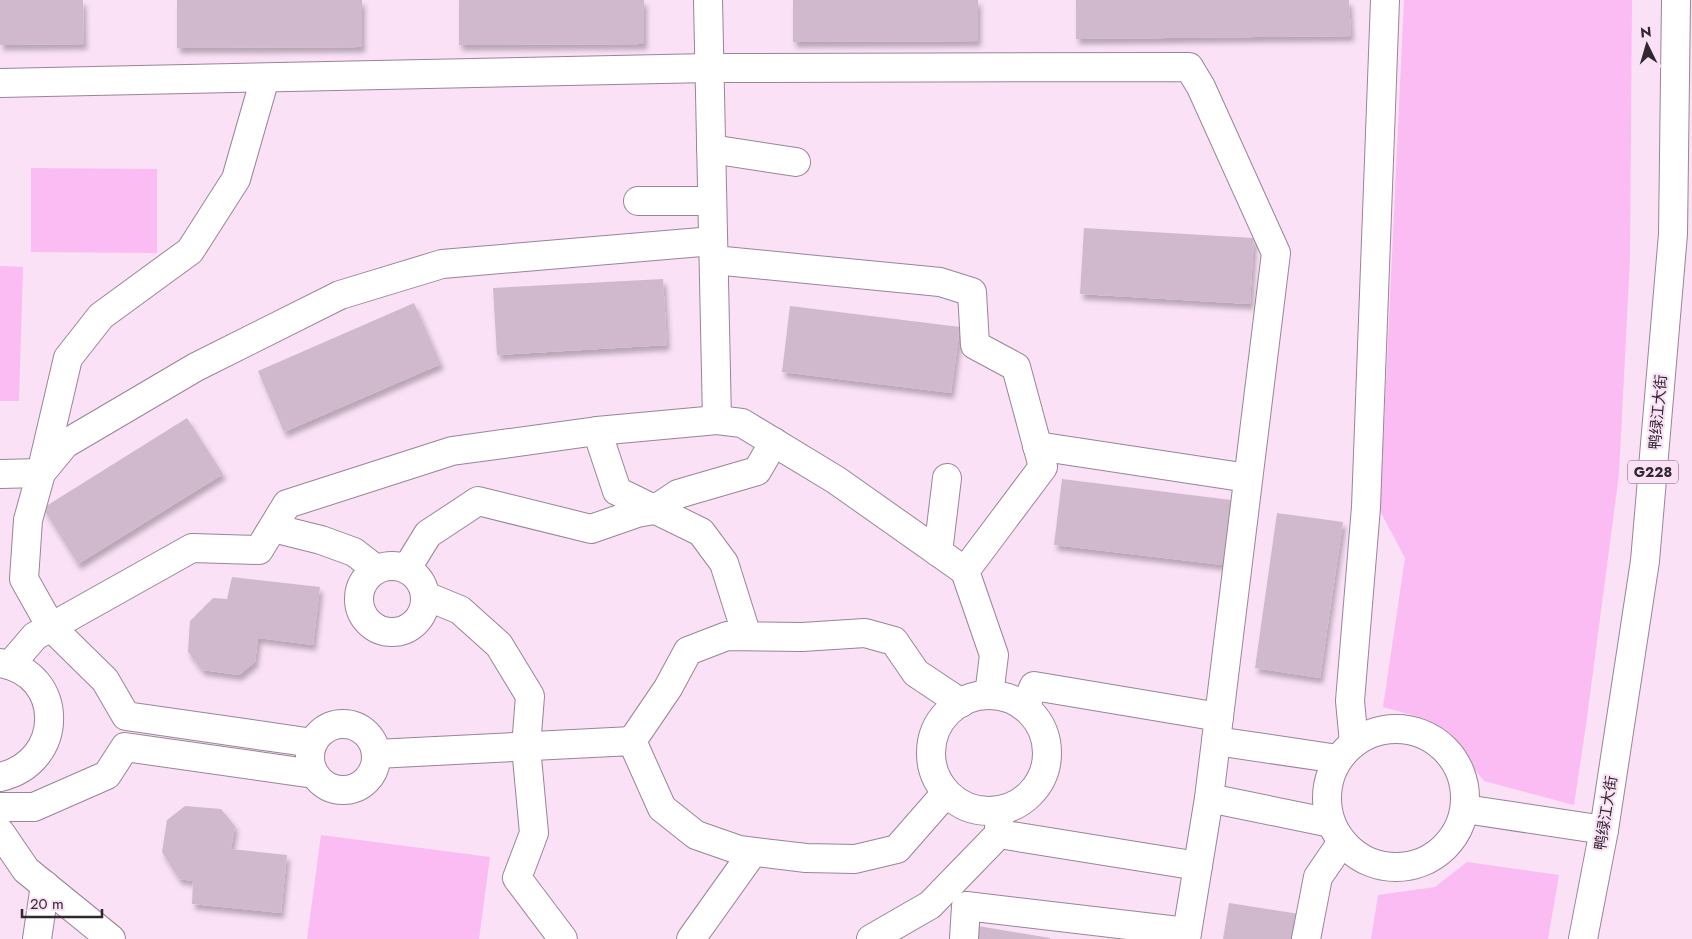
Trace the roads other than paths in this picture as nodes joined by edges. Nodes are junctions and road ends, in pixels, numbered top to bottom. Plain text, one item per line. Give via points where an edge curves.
1 (708, 0) edge
2 (1385, 0) edge
3 (1676, 0) edge
4 (709, 68) junction
5 (265, 78) junction
6 (0, 83) edge
7 (711, 149) junction
8 (796, 162) dead end
9 (638, 201) dead end
10 (712, 201) junction
11 (713, 250) junction
12 (717, 420) junction
13 (597, 431) junction
14 (774, 442) junction
15 (1037, 446) junction
16 (41, 473) junction
17 (0, 474) edge
18 (947, 478) dead end
19 (1248, 478) junction
20 (654, 510) junction
21 (272, 528) junction
22 (938, 552) junction
23 (407, 568) junction
24 (376, 569) junction
25 (965, 571) junction
26 (426, 596) junction
27 (51, 627) junction
28 (747, 636) junction
29 (5, 664) edge
30 (989, 696) junction
31 (961, 703) junction
32 (1025, 707) junction
33 (126, 716) junction
34 (1218, 729) junction
35 (632, 741) junction
36 (313, 743) junction
37 (125, 747) junction
38 (526, 747) junction
39 (1346, 751) junction
40 (376, 754) junction
41 (314, 774) junction
42 (0, 778) edge
43 (946, 793) junction
44 (1209, 798) junction
45 (0, 807) edge
46 (1465, 809) junction
47 (999, 823) junction
48 (1604, 830) junction
49 (0, 832) edge
50 (1336, 832) junction
51 (753, 852) junction
52 (1198, 866) junction
53 (45, 885) junction
54 (103, 936) edge
55 (1186, 936) edge
56 (37, 939) edge
57 (563, 939) edge
58 (691, 939) edge
59 (871, 939) edge
60 (964, 939) edge
61 (1306, 939) edge
62 (1583, 939) edge

1 - 4 main road
2 - 39 main road via 1366,507
3 - 48 main road, 鸭绿江大街 / G228 via 1673,234 1647,542
4 - 5 main road
4 - 7 main road
4 - 19 main road via 1188,67 1201,87 1276,253
5 - 6 main road
5 - 16 main road via 236,179 190,251 101,316 68,358
7 - 8 main road
7 - 10 main road
9 - 10 main road
10 - 11 main road
11 - 12 main road
11 - 15 main road via 940,282 972,292 975,345 1016,367
11 - 16 main road via 442,264 340,294 196,367 65,444
12 - 13 main road
12 - 14 main road via 742,423
13 - 20 main road via 618,491
13 - 21 main road via 452,451 287,504
14 - 20 main road via 757,471 678,494
14 - 22 main road via 836,480
15 - 19 main road
15 - 25 main road via 1043,467
16 - 17 main road
16 - 27 main road via 28,520 24,579
18 - 22 main road
19 - 34 main road
20 - 23 main road via 591,529 478,501 428,534
20 - 28 main road via 701,532 724,563
21 - 24 main road via 354,552
21 - 27 main road via 259,550 192,548
22 - 25 main road
23 - 24 main road via 386,566
23 - 26 main road via 419,580
24 - 26 main road via 365,580 359,605 363,615 378,629 390,632 412,626 420,618
25 - 30 main road via 994,655
26 - 38 main road via 460,610 499,645 530,696
27 - 29 main road via 35,636
27 - 33 main road via 105,680
28 - 31 main road via 802,638 865,633 894,642 916,673
28 - 35 main road via 727,636 688,651 668,688
29 - 42 main road via 27,674 40,688 48,705 50,724 45,743 35,759 20,771
30 - 31 main road via 970,698
30 - 32 main road via 1008,698
31 - 43 main road via 940,722 932,740 931,758 936,777
32 - 34 main road via 1034,686
32 - 47 main road via 1038,721 1046,739 1047,758 1043,776 1032,792
33 - 36 main road
33 - 37 main road
34 - 39 main road
34 - 44 main road
35 - 38 main road
35 - 51 main road via 662,808 696,835
36 - 40 main road via 327,728 347,724 367,734
36 - 41 main road via 310,764
37 - 41 main road
37 - 45 main road via 107,775 34,807
38 - 40 main road
38 - 57 main road via 534,833 517,878
39 - 46 main road via 1375,732 1398,729 1421,733 1441,745 1456,763 1464,786
39 - 50 main road via 1329,779 1326,801
40 - 41 main road via 370,776 352,790 329,788
43 - 47 main road via 962,805
43 - 51 main road via 897,849 855,859
44 - 50 main road
44 - 52 main road
46 - 48 main road
46 - 50 main road via 1457,831 1442,850 1423,862 1402,867 1380,865 1359,857
47 - 52 main road
47 - 59 main road via 930,905
48 - 62 main road, 鸭绿江大街 / G228
49 - 53 main road via 26,870
50 - 61 main road via 1318,877
51 - 58 main road
52 - 55 main road
53 - 54 main road
53 - 56 main road
55 - 60 main road via 966,906

